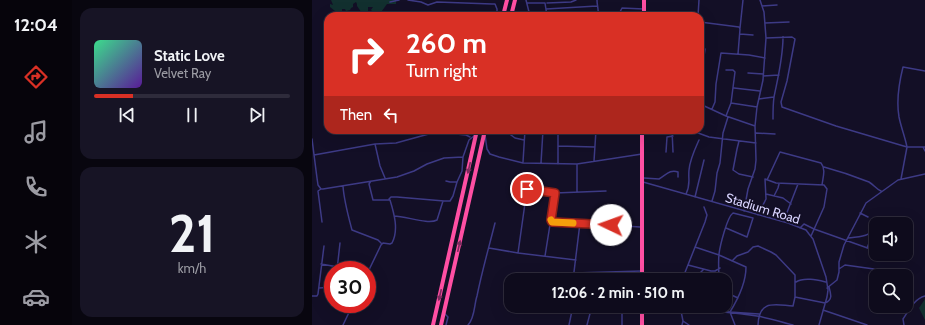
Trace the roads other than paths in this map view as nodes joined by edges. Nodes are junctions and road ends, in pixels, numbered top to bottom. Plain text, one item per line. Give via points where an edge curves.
1 (399, 0) edge
2 (408, 0) edge
3 (506, 0) edge
4 (515, 0) edge
5 (576, 0) edge
6 (597, 0) edge
7 (644, 0) edge
8 (699, 0) edge
9 (743, 0) edge
10 (760, 0) edge
11 (526, 1) edge
12 (390, 2) dead end
13 (546, 4) junction
14 (777, 5) dead end
15 (597, 6) junction
16 (762, 6) junction
17 (546, 9) junction
18 (644, 9) junction
19 (512, 11) edge
20 (497, 12) edge
21 (504, 12) edge
22 (529, 12) edge
23 (546, 12) edge
24 (599, 12) edge
25 (620, 12) edge
26 (644, 12) edge
27 (698, 12) edge
28 (704, 22) edge
29 (789, 22) dead end
30 (765, 23) junction
31 (740, 28) junction
32 (740, 34) junction
33 (753, 35) dead end
34 (783, 37) junction
35 (766, 38) junction
36 (705, 49) dead end
37 (738, 54) junction
38 (704, 55) edge
39 (765, 58) junction
40 (726, 70) dead end
41 (925, 70) edge
42 (748, 73) dead end
43 (763, 75) junction
44 (779, 75) junction
45 (734, 88) junction
46 (760, 91) junction
47 (774, 97) junction
48 (759, 99) junction
49 (731, 103) junction
50 (704, 106) edge
51 (757, 107) junction
52 (712, 109) junction
53 (727, 117) junction
54 (773, 120) dead end
55 (755, 126) junction
56 (756, 133) junction
57 (429, 134) edge
58 (456, 134) edge
59 (476, 134) edge
60 (484, 134) edge
61 (485, 134) edge
62 (509, 134) edge
63 (525, 134) edge
64 (543, 134) edge
65 (558, 134) edge
66 (596, 134) edge
67 (642, 134) edge
68 (700, 134) edge
69 (775, 134) dead end
70 (673, 136) joint
71 (722, 138) junction
72 (312, 139) edge
73 (473, 139) junction
74 (524, 140) junction
75 (699, 140) dead end
76 (739, 141) junction
77 (756, 143) junction
78 (375, 144) junction
79 (558, 146) junction
80 (595, 147) junction
81 (907, 147) junction
82 (924, 147) edge
83 (666, 152) dead end
84 (673, 152) dead end
85 (925, 152) edge
86 (314, 154) junction
87 (642, 154) junction
88 (463, 157) junction
89 (704, 160) dead end
90 (594, 161) junction
91 (523, 162) junction
92 (540, 163) junction
93 (558, 164) junction
94 (577, 164) junction
95 (315, 165) junction
96 (312, 166) edge
97 (824, 167) junction
98 (925, 174) edge
99 (678, 177) dead end
100 (753, 177) junction
101 (385, 178) junction
102 (901, 179) junction
103 (642, 180) junction
104 (766, 180) junction
105 (371, 181) junction
106 (446, 181) dead end
107 (457, 182) junction
108 (779, 183) junction
109 (798, 184) junction
110 (822, 185) junction
111 (343, 186) junction
112 (511, 187) dead end
113 (321, 189) junction
114 (527, 189) junction
115 (577, 191) junction
116 (606, 191) dead end
117 (881, 191) junction
118 (555, 193) junction
119 (686, 194) junction
120 (766, 194) junction
121 (774, 196) junction
122 (695, 197) junction
123 (389, 199) junction
124 (444, 201) junction
125 (711, 201) junction
126 (791, 204) junction
127 (704, 207) dead end
128 (744, 212) junction
129 (860, 213) junction
130 (758, 215) junction
131 (394, 216) junction
132 (868, 217) dead end
133 (322, 222) dead end
134 (551, 222) junction
135 (495, 223) dead end
136 (580, 223) junction
137 (788, 223) junction
138 (642, 227) junction
139 (726, 228) junction
140 (800, 228) junction
141 (814, 229) junction
142 (869, 234) edge
143 (811, 236) junction
144 (848, 238) junction
145 (846, 240) junction
146 (340, 243) dead end
147 (382, 244) junction
148 (869, 245) edge
149 (324, 246) dead end
150 (695, 247) junction
151 (489, 248) junction
152 (868, 248) joint
153 (518, 253) junction
154 (719, 255) junction
155 (545, 256) junction
156 (576, 260) junction
157 (338, 261) edge
158 (374, 261) edge
159 (732, 261) junction
160 (321, 264) junction
161 (324, 265) edge
162 (688, 265) junction
163 (720, 268) junction
164 (839, 269) junction
165 (874, 269) dead end
166 (703, 270) junction
167 (642, 271) joint
168 (630, 272) joint
169 (574, 273) joint
170 (685, 273) edge
171 (700, 273) edge
172 (720, 273) edge
173 (796, 282) junction
174 (827, 282) junction
175 (319, 288) junction
176 (324, 288) edge
177 (828, 288) junction
178 (732, 295) edge
179 (312, 296) edge
180 (925, 296) edge
181 (795, 297) junction
182 (738, 298) junction
183 (825, 303) junction
184 (732, 309) edge
185 (823, 310) junction
186 (349, 313) edge
187 (444, 313) junction
188 (572, 313) edge
189 (590, 313) edge
190 (622, 313) edge
191 (642, 313) edge
192 (681, 313) edge
193 (730, 313) joint
194 (758, 315) junction
195 (682, 321) junction
196 (343, 325) edge
197 (433, 325) edge
198 (441, 325) edge
199 (446, 325) edge
200 (468, 325) edge
201 (569, 325) edge
202 (587, 325) edge
203 (622, 325) edge
204 (642, 325) edge
205 (682, 325) edge
206 (689, 325) edge
207 (735, 325) edge
208 (758, 325) edge
209 (793, 325) edge
210 (819, 325) edge
211 (867, 325) edge
212 (904, 325) edge

1 - 12 street
2 - 20 street via 428,5 437,2 495,4
3 - 21 highway
4 - 19 highway
5 - 13 street
6 - 15 street
7 - 18 highway
8 - 27 street
9 - 31 street
10 - 16 street
11 - 13 street
11 - 22 street
13 - 17 street
14 - 16 street
15 - 17 street
15 - 24 street
16 - 30 street
17 - 23 street
18 - 25 street via 622,8
18 - 26 highway
28 - 31 street
29 - 30 street
30 - 35 street
31 - 32 street
32 - 33 street
32 - 37 street
34 - 35 street
34 - 44 street
34 - 81 street via 794,39 782,107
35 - 39 street
36 - 38 street
37 - 39 street
37 - 52 street via 721,54
39 - 43 street
40 - 45 street via 735,71
41 - 81 street via 903,67 898,86 898,105
42 - 43 street
43 - 44 street
43 - 46 street
44 - 47 street
45 - 46 street
45 - 49 street
46 - 48 street
47 - 48 street
47 - 54 street
48 - 51 street
49 - 51 street
49 - 53 street
50 - 52 street
51 - 55 street
52 - 53 street
53 - 55 street
53 - 71 street
55 - 56 street
56 - 69 street
56 - 77 street
57 - 78 street via 396,143
58 - 73 street
59 - 73 highway
187 -> 60 highway
61 - 91 street via 490,154
62 - 74 street
63 - 74 street
64 - 92 street
65 - 79 street
66 - 80 street
67 - 87 highway
68 - 71 street
70 - 83 street via 667,137
70 - 84 street
71 - 76 street
71 - 125 street via 720,163
72 - 86 street
73 - 88 street via 468,140
73 -> 197 highway
74 - 91 street
75 - 119 street via 692,155
76 - 77 street
76 - 100 street via 733,170
77 - 100 street
78 - 86 street
78 - 101 street
79 - 80 street
79 - 93 street
80 - 90 street
81 - 82 street
81 - 102 street
82 - 85 street
86 - 95 street
87 - 90 street
87 - 103 highway
88 - 101 street via 444,158 414,172
88 - 107 street via 462,170
89 - 122 street
90 - 94 street
91 - 92 street
92 - 93 street
93 - 94 street
94 - 115 street
95 - 96 street
95 - 113 street
97 - 104 street via 818,162 780,152
97 - 110 street
97 - 117 street via 866,181
98 - 102 street
99 - 103 street via 678,172 673,170 660,179
100 - 128 street
101 - 105 street
102 - 117 street
103 - 119 street, Stadium Road
103 - 138 highway
104 - 108 street
104 - 120 street
105 - 111 street
105 - 123 street via 369,184 373,200
106 - 107 street
107 - 124 street via 451,200
108 - 109 street
108 - 121 street
109 - 110 street
109 - 126 street
110 - 141 street via 827,189 826,199
111 - 113 street
111 - 147 street via 346,211 352,230
112 - 114 street
113 - 133 street via 318,193
114 - 118 street
114 - 153 street
115 - 116 street
115 - 118 street
117 - 129 street via 866,203
118 - 134 street
119 - 122 street, Stadium Road
120 - 121 street
120 - 130 street via 766,200
121 - 126 street
122 - 125 street, Stadium Road
123 - 124 street via 397,197
123 - 131 street
124 - 131 street via 435,222
125 - 128 street, Stadium Road
126 - 137 street via 786,216 789,219
127 - 150 street via 707,216
128 - 130 street, Stadium Road
129 - 132 street
129 - 144 street
130 - 137 street, Stadium Road
131 - 147 street via 394,240 390,244
134 - 136 street
134 - 155 street
135 - 151 street
136 - 138 street
136 - 156 street
137 - 140 street, Stadium Road
138 - 167 highway
139 - 139 street via 747,237 753,218 733,213
139 - 154 street
140 - 141 street via 804,224
140 - 143 street, Stadium Road
141 - 143 street
141 - 145 street
142 - 144 street
143 - 174 street, Stadium Road
144 - 145 street
145 - 152 street
145 - 164 street
146 - 157 street
147 - 158 street
148 - 152 street
149 - 160 street
150 - 154 street
150 - 162 street
151 - 153 street
151 - 200 street via 472,322
153 - 155 street
154 - 159 street
154 - 163 street
155 - 156 street
156 - 169 street
159 - 173 street via 752,247 758,246 772,252 784,262 795,275
159 - 182 street via 746,268
160 - 161 street
160 - 175 street
162 - 166 street
162 - 170 street
163 - 166 street via 715,271
163 - 172 street
164 - 165 street via 845,265
164 - 177 street via 837,280
166 - 171 street
167 - 168 street
168 - 169 street
173 - 174 street via 807,278
173 - 181 street
174 - 177 street, Stadium Road
175 - 176 street
175 - 179 street via 317,296
177 - 183 street, Stadium Road
177 - 183 street via 831,297
178 - 182 street
180 - 212 street via 910,307 903,318
181 - 183 street
181 - 194 street via 793,306 773,304
182 - 184 street
183 - 185 street, Stadium Road
185 - 210 street, Stadium Road
185 - 211 street
186 - 196 street
187 - 198 highway
187 - 199 street via 448,315
188 - 201 street
189 - 202 street
190 - 203 street
191 - 204 highway
192 - 195 street
193 - 194 street
193 - 207 street
194 - 208 street
194 - 209 street
195 - 205 street
195 - 206 street

